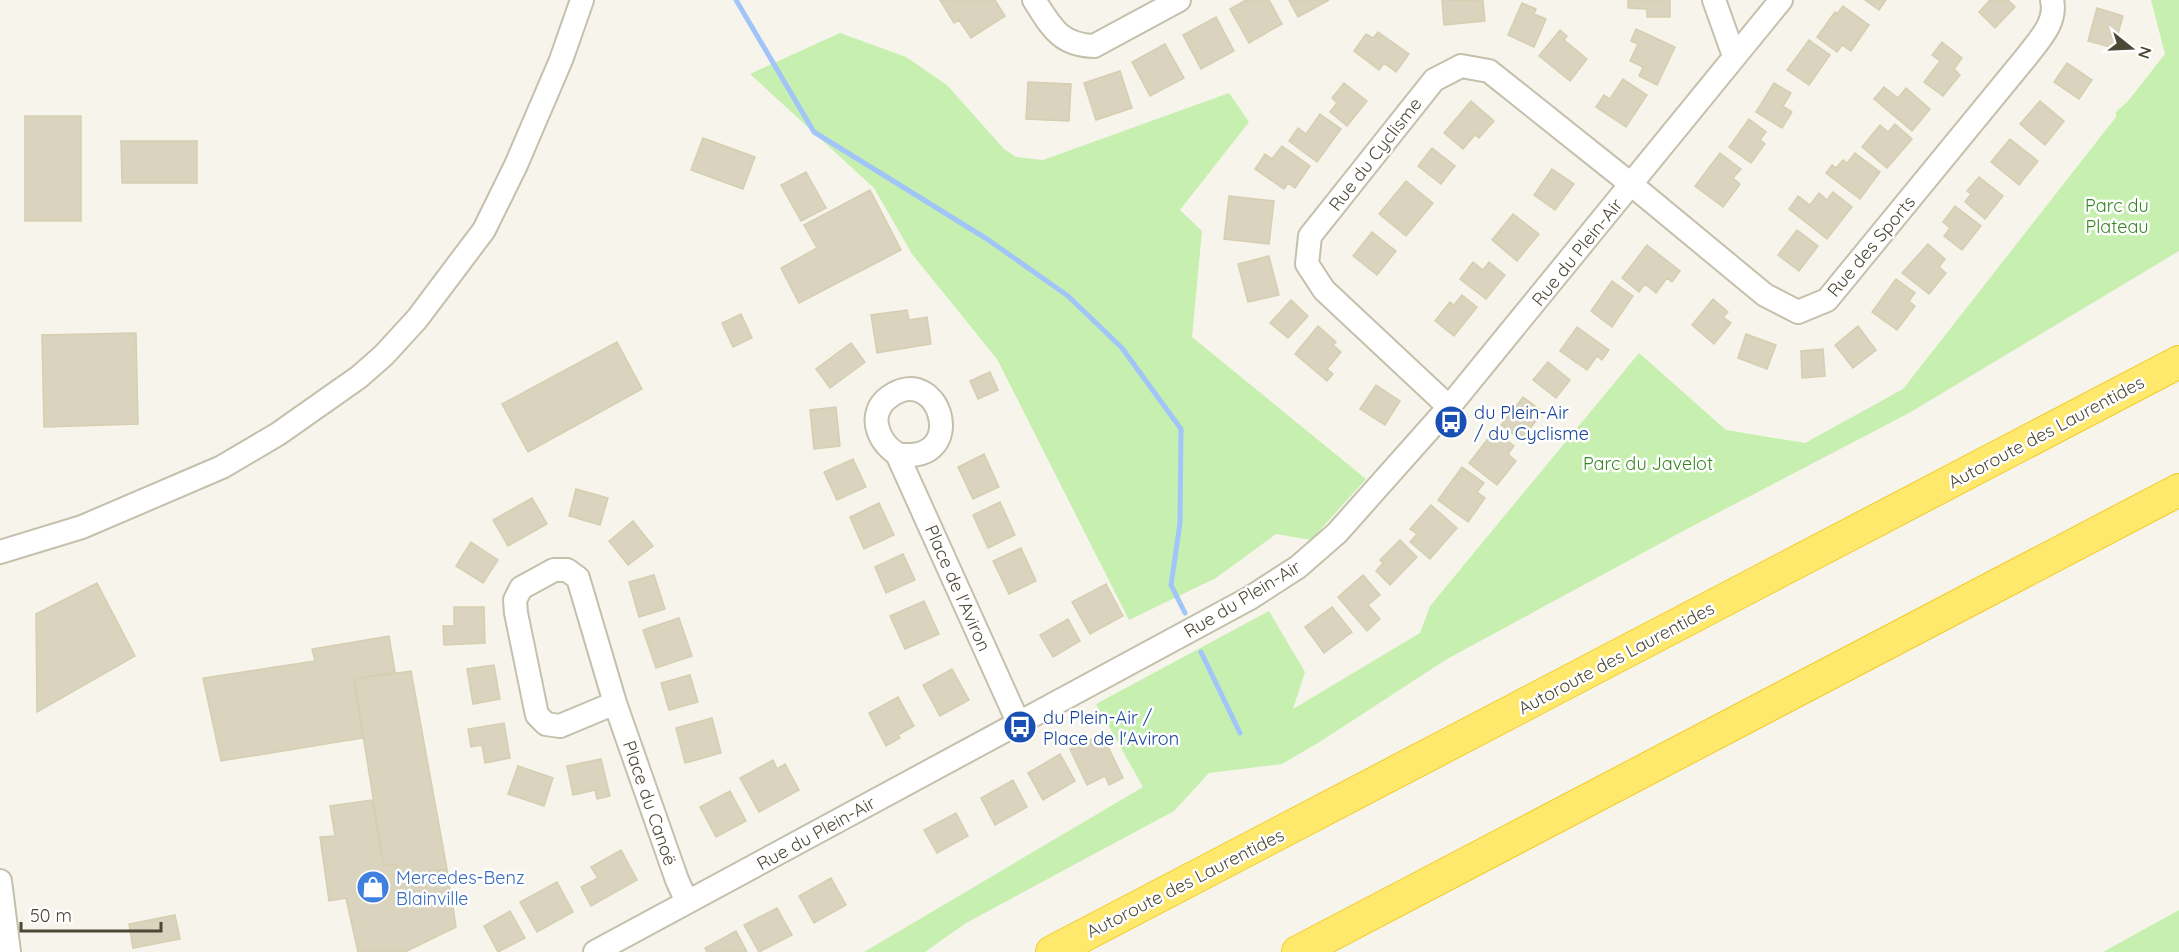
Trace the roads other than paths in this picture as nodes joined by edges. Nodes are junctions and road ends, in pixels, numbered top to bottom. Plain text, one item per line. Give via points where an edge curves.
1 (582, 0) edge
2 (1034, 0) edge
3 (1179, 0) edge
4 (1714, 0) edge
5 (1781, 0) edge
6 (2052, 0) edge
7 (1734, 56) junction
8 (1632, 184) junction
9 (2179, 362) edge
10 (1449, 407) junction
11 (897, 454) dead end
12 (2179, 490) edge
13 (0, 552) edge
14 (615, 703) junction
15 (1018, 722) junction
16 (0, 881) edge
17 (687, 902) junction
18 (9, 952) edge
19 (595, 952) edge
20 (1052, 952) edge
21 (1298, 952) edge

1 - 13 street via 561,60 484,230 417,319 384,355 278,434 222,467 82,527
2 - 3 street via 1060,36 1080,46 1094,46
4 - 7 street
5 - 7 street, Rue du Plein-Air
6 - 8 street, Rue des Sports via 2055,11 2047,30 1827,300 1798,312 1765,295
7 - 8 street, Rue du Plein-Air
8 - 10 street, Rue du Plein-Air
8 - 10 street, Rue du Cyclisme via 1489,71 1461,66 1434,80 1310,236 1306,264 1324,290
9 - 20 highway, Autoroute des Laurentides
10 - 15 street, Rue du Plein-Air via 1337,533 1298,567 1250,598
11 - 15 street, Place de l'Aviron
12 - 21 highway
14 - 14 street, Place du Canoë via 578,578 567,570 554,570 521,588 515,600 516,613 537,715 546,724 560,726
14 - 17 street, Place du Canoë
15 - 17 street, Rue du Plein-Air
16 - 18 street
17 - 19 street, Rue du Plein-Air

